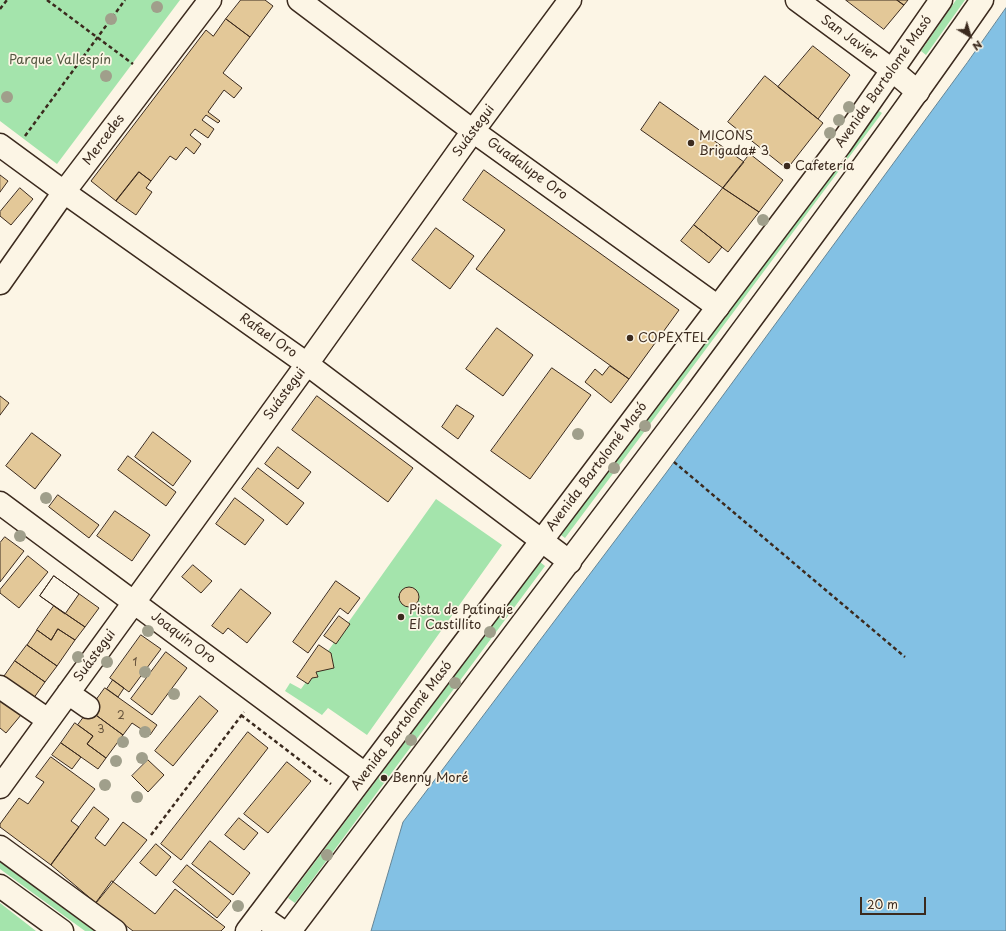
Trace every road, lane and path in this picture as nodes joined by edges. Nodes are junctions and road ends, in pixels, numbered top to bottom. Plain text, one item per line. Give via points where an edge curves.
1 (7, 0) edge
2 (47, 0) edge
3 (125, 0) edge
4 (210, 0) edge
5 (299, 0) edge
6 (570, 0) edge
7 (797, 0) edge
8 (941, 0) edge
9 (982, 0) edge
10 (0, 9) edge
11 (98, 38) junction
12 (892, 70) junction
13 (151, 78) junction
14 (918, 92) junction
15 (474, 131) junction
16 (6, 149) edge
17 (64, 192) junction
18 (0, 283) edge
19 (718, 307) junction
20 (307, 364) junction
21 (674, 462) dead end
22 (0, 503) edge
23 (541, 541) junction
24 (570, 562) junction
25 (135, 602) junction
26 (905, 657) dead end
27 (0, 687) edge
28 (68, 693) junction
29 (257, 694) junction
30 (88, 707) dead end
31 (241, 715) junction
32 (48, 720) junction
33 (365, 774) junction
34 (332, 784) dead end
35 (0, 787) edge
36 (151, 835) dead end
37 (0, 847) edge
38 (0, 886) edge
39 (253, 923) edge
40 (62, 931) edge
41 (115, 931) edge
42 (282, 931) edge
43 (290, 931) edge

1 - 10 path
2 - 11 path
3 - 11 path
4 - 13 street, Mercedes
5 - 15 street, Guadalupe Oro
6 - 15 street, Suástegui
7 - 12 street, San Javier
8 - 12 street, Avenida Bartolomé Masó
9 - 14 street
11 - 13 path
11 - 16 path
12 - 14 street, San Javier
12 - 19 street, Avenida Bartolomé Masó via 840,145
13 - 17 street, Mercedes
14 - 24 street
15 - 19 street, Guadalupe Oro
15 - 20 street, Suástegui
16 - 17 street, Rafael Oro
17 - 18 street, Mercedes
17 - 20 street, Rafael Oro
19 - 23 street, Avenida Bartolomé Masó
20 - 23 street, Rafael Oro
20 - 25 street, Suástegui
21 - 26 path
22 - 25 street, Joaquín Oro
23 - 24 street, Rafael Oro
23 - 33 street, Avenida Bartolomé Masó
24 - 43 street
25 - 28 street, Suástegui
25 - 29 street, Joaquín Oro
27 - 32 street
28 - 30 street
28 - 32 street, Suástegui
29 - 31 path
29 - 33 street, Joaquín Oro
31 - 34 path
31 - 36 path
32 - 35 street, Suástegui
33 - 39 street, Avenida Bartolomé Masó
37 - 41 street
38 - 40 street
39 - 42 street

